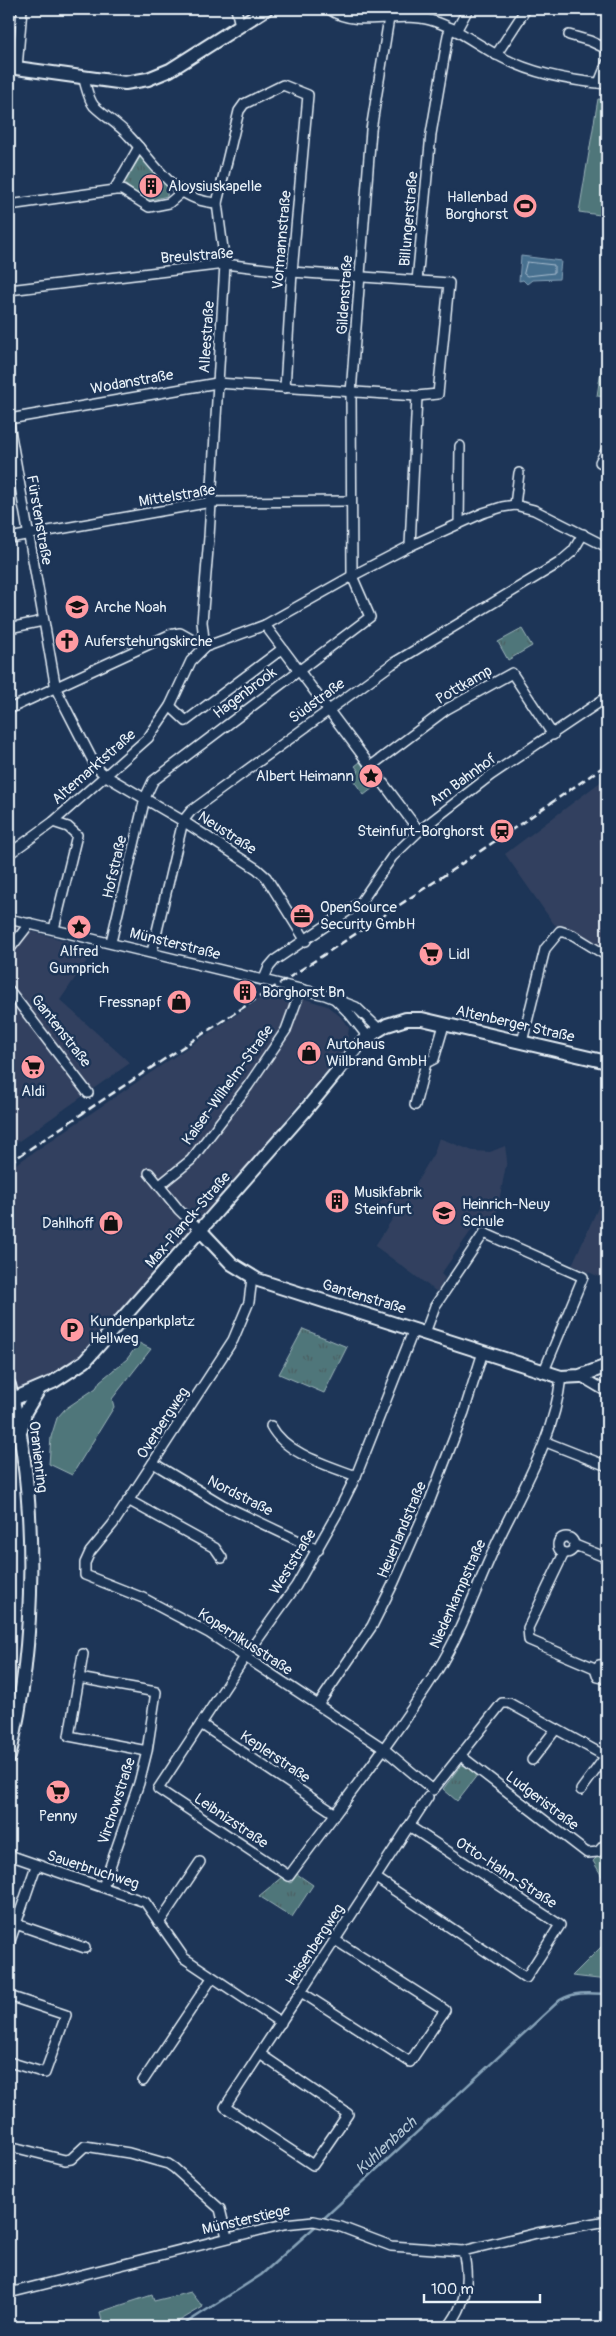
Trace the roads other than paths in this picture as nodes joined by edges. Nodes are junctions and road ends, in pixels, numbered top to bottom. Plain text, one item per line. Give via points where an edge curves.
1 (22, 9) edge
2 (236, 9) edge
3 (266, 9) edge
4 (328, 9) edge
5 (468, 9) edge
6 (526, 9) edge
7 (389, 18) junction
8 (240, 25) junction
9 (453, 30) junction
10 (569, 35) dead end
11 (607, 49) edge
12 (496, 54) junction
13 (607, 63) edge
14 (13, 68) edge
15 (83, 77) junction
16 (603, 84) edge
17 (308, 95) joint
18 (139, 148) junction
19 (114, 190) junction
20 (182, 192) junction
21 (217, 203) junction
22 (9, 205) edge
23 (225, 264) junction
24 (292, 272) junction
25 (360, 277) junction
26 (417, 281) junction
27 (9, 290) edge
28 (217, 383) junction
29 (285, 388) junction
30 (351, 393) junction
31 (417, 396) junction
32 (9, 419) edge
33 (9, 424) edge
34 (460, 446) dead end
35 (607, 449) edge
36 (607, 466) edge
37 (519, 473) dead end
38 (211, 502) junction
39 (351, 502) junction
40 (515, 505) junction
41 (459, 524) junction
42 (583, 534) junction
43 (28, 535) junction
44 (9, 538) edge
45 (410, 546) junction
46 (607, 547) edge
47 (352, 576) junction
48 (43, 621) junction
49 (266, 625) junction
50 (9, 628) edge
51 (205, 647) junction
52 (282, 649) junction
53 (298, 670) junction
54 (56, 689) junction
55 (607, 697) edge
56 (170, 706) junction
57 (329, 708) junction
58 (9, 709) edge
59 (553, 735) junction
60 (371, 766) junction
61 (106, 776) junction
62 (145, 798) junction
63 (183, 821) junction
64 (53, 822) junction
65 (419, 831) junction
66 (9, 854) edge
67 (9, 919) edge
68 (30, 923) junction
69 (54, 929) junction
70 (306, 941) junction
71 (111, 942) junction
72 (9, 950) edge
73 (152, 952) junction
74 (607, 956) edge
75 (264, 979) junction
76 (301, 988) junction
77 (9, 990) edge
78 (334, 998) junction
79 (444, 1025) junction
80 (379, 1029) junction
81 (368, 1037) junction
82 (522, 1042) junction
83 (607, 1062) edge
84 (88, 1092) dead end
85 (415, 1105) dead end
86 (149, 1172) dead end
87 (160, 1185) junction
88 (200, 1230) junction
89 (252, 1278) junction
90 (420, 1331) junction
91 (483, 1352) junction
92 (607, 1366) edge
93 (544, 1371) junction
94 (561, 1376) junction
95 (580, 1376) junction
96 (9, 1385) edge
97 (39, 1389) junction
98 (607, 1392) edge
99 (11, 1400) edge
100 (271, 1426) dead end
101 (20, 1438) junction
102 (546, 1442) junction
103 (153, 1463) junction
104 (607, 1466) edge
105 (356, 1476) junction
106 (128, 1500) junction
107 (575, 1545) junction
108 (318, 1550) junction
109 (564, 1553) junction
110 (222, 1558) dead end
111 (607, 1558) edge
112 (85, 1575) joint
113 (83, 1654) dead end
114 (245, 1657) junction
115 (607, 1662) edge
116 (597, 1669) junction
117 (79, 1678) junction
118 (607, 1679) edge
119 (318, 1705) junction
120 (201, 1724) junction
121 (556, 1729) junction
122 (382, 1748) junction
123 (147, 1752) junction
124 (461, 1756) junction
125 (9, 1757) edge
126 (607, 1757) edge
127 (532, 1760) dead end
128 (158, 1789) joint
129 (581, 1790) dead end
130 (428, 1797) dead end
131 (334, 1813) junction
132 (409, 1826) junction
133 (607, 1842) edge
134 (9, 1855) edge
135 (200, 1862) dead end
136 (36, 1866) junction
137 (289, 1876) joint
138 (376, 1878) junction
139 (102, 1887) junction
140 (159, 1923) junction
141 (16, 1924) junction
142 (335, 1940) junction
143 (9, 1944) edge
144 (84, 1948) dead end
145 (212, 1978) junction
146 (302, 1992) junction
147 (9, 1996) edge
148 (281, 2023) junction
149 (260, 2054) junction
150 (9, 2062) edge
151 (143, 2081) dead end
152 (9, 2146) edge
153 (607, 2221) edge
154 (227, 2237) junction
155 (463, 2251) junction
156 (9, 2293) edge
157 (448, 2327) edge

1 - 14 street
2 - 8 street
3 - 8 street
4 - 7 street via 348,17
5 - 9 street, Billungerstraße
6 - 12 street
7 - 9 street via 429,20
7 - 25 street, Gildenstraße via 371,130
8 - 15 street via 170,70 148,79 125,83
9 - 12 street
9 - 26 street, Billungerstraße via 448,35 431,134
10 - 11 street
12 - 16 street via 532,70
13 - 16 street
14 - 15 street
15 - 18 street via 93,105 129,135
17 - 21 street, Alleestraße via 283,84 244,104 239,111
17 - 24 street, Vormannstraße
18 - 19 street
18 - 20 street via 171,185
19 - 20 street via 122,190 149,207 169,203
19 - 22 street
20 - 21 street via 206,203
21 - 23 street, Alleestraße
23 - 24 street, Breulstraße
23 - 27 street, Breulstraße
23 - 28 street, Alleestraße
24 - 25 street, Breulstraße
24 - 29 street, Vormannstraße
25 - 26 street, Breulstraße
25 - 30 street, Gildenstraße
26 - 31 street, Billungerstraße via 449,283 438,394
28 - 29 street, Wodanstraße
28 - 32 street, Wodanstraße
28 - 38 street, Alleestraße
29 - 30 street, Wodanstraße
30 - 31 street, Billungerstraße
30 - 39 street, Gildenstraße
31 - 45 street
33 - 43 street, Fürstenstraße
34 - 41 street
35 - 36 street via 600,462
37 - 40 street
38 - 39 street, Mittelstraße
38 - 43 street, Mittelstraße
38 - 51 street, Alleestraße via 202,622
39 - 47 street, Gildenstraße
40 - 41 street, Altemarktstraße
40 - 42 street via 548,515
41 - 45 street, Altemarktstraße
42 - 46 street
42 - 57 street, Südstraße via 573,551 559,563 392,664
43 - 44 street, Mittelstraße
43 - 48 street, Fürstenstraße
45 - 47 street, Altemarktstraße
47 - 49 street, Altemarktstraße
47 - 53 street, Hagenbrook via 370,617
48 - 50 street
48 - 54 street, Fürstenstraße
49 - 51 street, Altemarktstraße
49 - 52 street
51 - 54 street via 180,634 169,635
51 - 56 street, Altemarktstraße via 191,661
52 - 53 street
52 - 56 street via 186,721
53 - 57 street
53 - 62 street, Hagenbrook via 153,781
54 - 58 street
54 - 61 street, Fürstenstraße via 96,767
55 - 59 street, Am Bahnhof
56 - 61 street, Altemarktstraße via 148,738
57 - 60 street
57 - 63 street, Südstraße via 191,811
59 - 60 street, Pottkamp via 512,673 447,709
59 - 65 street, Am Bahnhof via 491,775
60 - 65 street
61 - 62 street, Neustraße
61 - 64 street, Altemarktstraße
62 - 63 street, Neustraße
62 - 71 street, Hofstraße
63 - 70 street, Neustraße via 266,877
63 - 73 street
64 - 66 street, Altemarktstraße
64 - 69 street via 68,827 77,835
65 - 70 street, Am Bahnhof via 392,857 361,902
67 - 68 street, Münsterstraße
68 - 69 street, Münsterstraße
68 - 72 street
69 - 71 street, Münsterstraße
70 - 75 street, Am Bahnhof via 271,964
71 - 73 street, Münsterstraße
73 - 75 street, Münsterstraße
74 - 82 street via 573,935 560,931 552,938 544,949
75 - 76 street, Münsterstraße
76 - 78 street, Münsterstraße
76 - 87 street, Kaiser-Wilhelm-Straße via 286,1030 248,1086 190,1160
77 - 84 street, Gantenstraße
78 - 80 street, Münsterstraße via 356,1007
78 - 81 street, Münsterstraße
79 - 80 street, Altenberger Straße via 414,1018
79 - 82 street, Altenberger Straße
79 - 85 street, Altenberger Straße via 434,1059 426,1064
80 - 81 street, Altenberger Straße
81 - 88 street, Max-Planck-Straße
82 - 83 street, Altenberger Straße
86 - 87 street, Gantenstraße
87 - 88 street, Gantenstraße
88 - 89 street, Gantenstraße via 232,1264
88 - 97 street, Max-Planck-Straße via 85,1361
89 - 90 street, Gantenstraße
89 - 103 street, Overbergweg via 248,1302 233,1340
90 - 91 street, Gantenstraße
90 - 93 street, Weststraße via 484,1233 583,1277
90 - 105 street, Weststraße
91 - 93 street, Gantenstraße
91 - 119 street, Heuerlandstraße via 430,1500 394,1582 372,1626
92 - 95 street, Gantenstraße
93 - 94 street, Gantenstraße
94 - 95 street, Gantenstraße
94 - 102 street, Niedenkampstraße via 558,1401
95 - 98 street
96 - 99 street, Oranienring
97 - 99 street, Max-Planck-Straße
97 - 101 street via 25,1412
99 - 101 street, Oranienring
100 - 105 street via 277,1437 295,1450
101 - 125 street, Oranienring via 29,1519 29,1596 21,1691
102 - 104 street
102 - 122 street, Niedenkampstraße via 438,1670
103 - 106 street, Overbergweg
103 - 108 street, Nordstraße via 223,1506
105 - 108 street, Weststraße
106 - 110 street via 215,1548
106 - 112 street, Overbergweg via 90,1552 85,1563
107 - 109 street via 572,1551
107 - 109 street via 567,1536 561,1539 558,1545
107 - 111 street
108 - 114 street, Weststraße
109 - 116 street via 528,1628 529,1640
112 - 114 street, Kopernikusstraße via 176,1614
113 - 117 street, Virchowstraße
114 - 119 street, Kopernikusstraße
114 - 120 street, Weststraße
115 - 116 street
116 - 118 street via 598,1677
117 - 123 street, Virchowstraße via 69,1736
117 - 123 street, Virchowstraße via 156,1692
119 - 122 street, Kopernikusstraße
120 - 128 street, Weststraße
120 - 131 street, Keplerstraße
121 - 124 street via 509,1703 502,1703
121 - 126 street
121 - 127 street, Ludgeristraße
122 - 124 street via 433,1790
122 - 131 street, Niedenkampstraße
123 - 139 street, Virchowstraße
124 - 133 street, Ludgeristraße via 587,1853 598,1852
126 - 129 street
128 - 137 street, Leibnizstraße
130 - 132 street, Heisenbergweg
131 - 137 street, Niedenkampstraße
132 - 138 street, Heisenbergweg
132 - 138 street, Otto-Hahn-Straße via 560,1925 526,1978
134 - 136 street, Sauerbruchweg
135 - 140 street
136 - 139 street, Sauerbruchweg
136 - 141 street
138 - 142 street, Heisenbergweg
139 - 140 street, Sauerbruchweg via 145,1902
140 - 145 street, Sauerbruchweg via 184,1958
141 - 143 street
141 - 144 street
142 - 146 street, Heisenbergweg
142 - 146 street via 445,2010 410,2062
145 - 148 street, Sauerbruchweg
145 - 151 street
146 - 148 street, Heisenbergweg
147 - 150 street via 66,2015 45,2073
148 - 149 street, Heisenbergweg
149 - 149 street, Heisenbergweg via 225,2107 313,2164 348,2114
152 - 154 street via 66,2160 85,2146 168,2164 220,2209
153 - 155 street, Münsterstiege via 537,2233
154 - 155 street, Münsterstiege via 314,2221 391,2246
154 - 156 street, Münsterstiege
155 - 157 street via 465,2298

